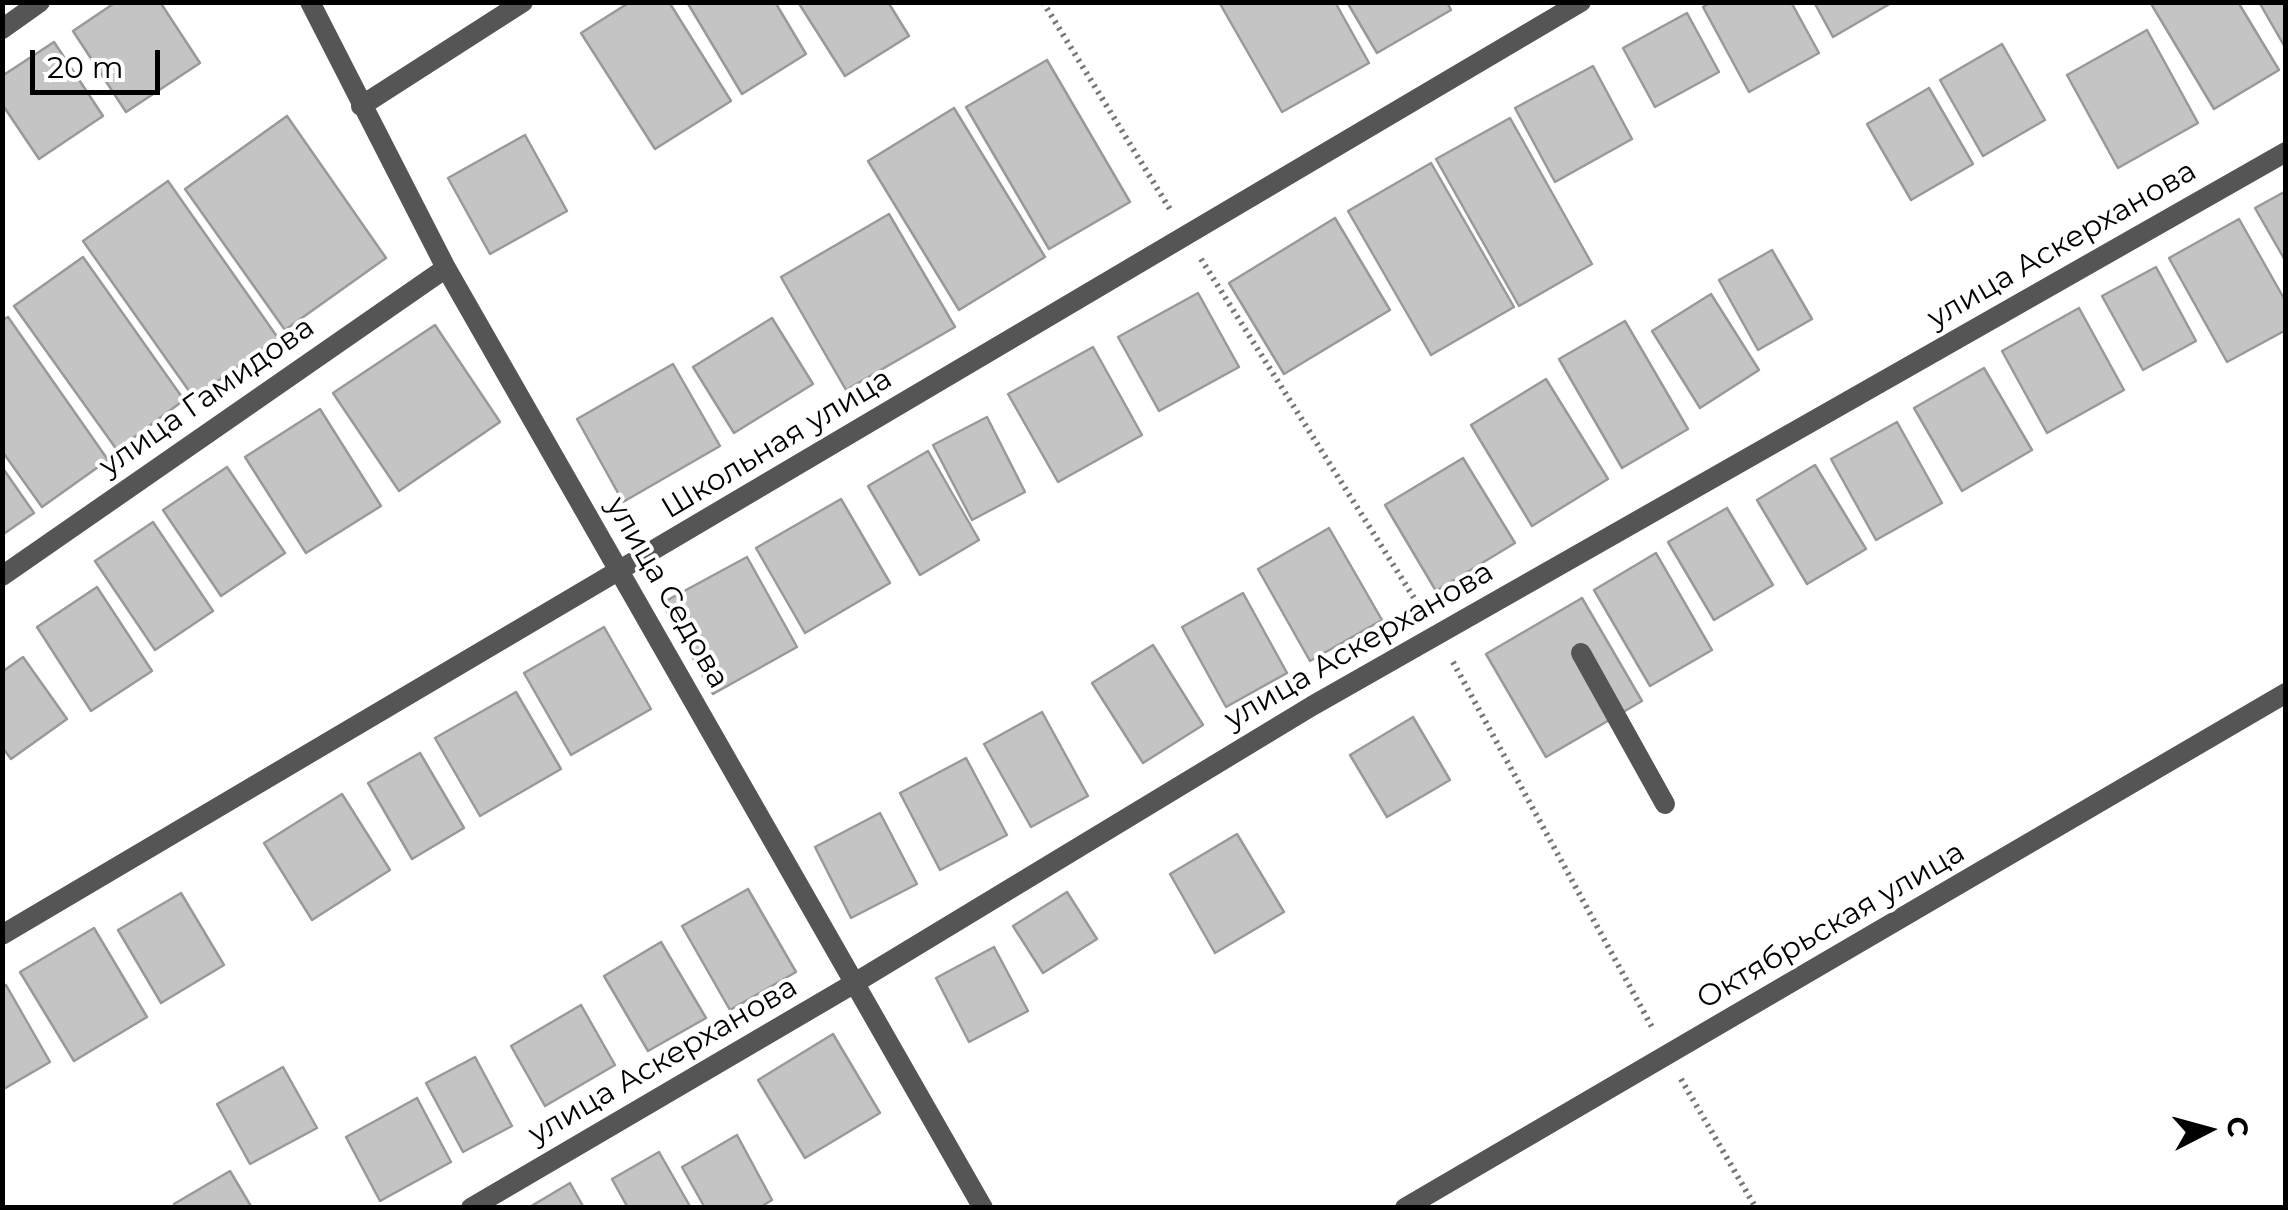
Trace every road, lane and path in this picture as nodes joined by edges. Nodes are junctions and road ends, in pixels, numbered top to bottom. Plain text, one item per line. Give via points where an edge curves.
1 (40, 2) edge
2 (310, 2) edge
3 (523, 2) edge
4 (1043, 2) edge
5 (1581, 2) edge
6 (2, 29) edge
7 (361, 106) junction
8 (2286, 152) edge
9 (1186, 236) junction
10 (446, 268) junction
11 (621, 571) junction
12 (2, 576) edge
13 (1438, 635) junction
14 (1581, 653) dead end
15 (2286, 693) edge
16 (1665, 804) dead end
17 (2, 935) edge
18 (853, 984) junction
19 (1668, 1056) junction
20 (471, 1208) edge
21 (983, 1208) edge
22 (1405, 1208) edge
23 (1756, 1208) edge

1 - 6 street
2 - 7 street, улица Седова
3 - 7 street
4 - 9 path
5 - 9 street, Школьная улица
7 - 10 street, улица Седова
8 - 13 street, улица Аскерханова
9 - 11 street, Школьная улица
9 - 13 path
10 - 11 street, улица Седова
10 - 12 street, улица Гамидова
11 - 17 street, Школьная улица
11 - 18 street, улица Седова
13 - 18 street, улица Аскерханова
13 - 19 path
14 - 16 street
15 - 19 street, Октябрьская улица
18 - 20 street, улица Аскерханова
18 - 21 street, улица Седова
19 - 22 street, Октябрьская улица
19 - 23 path

